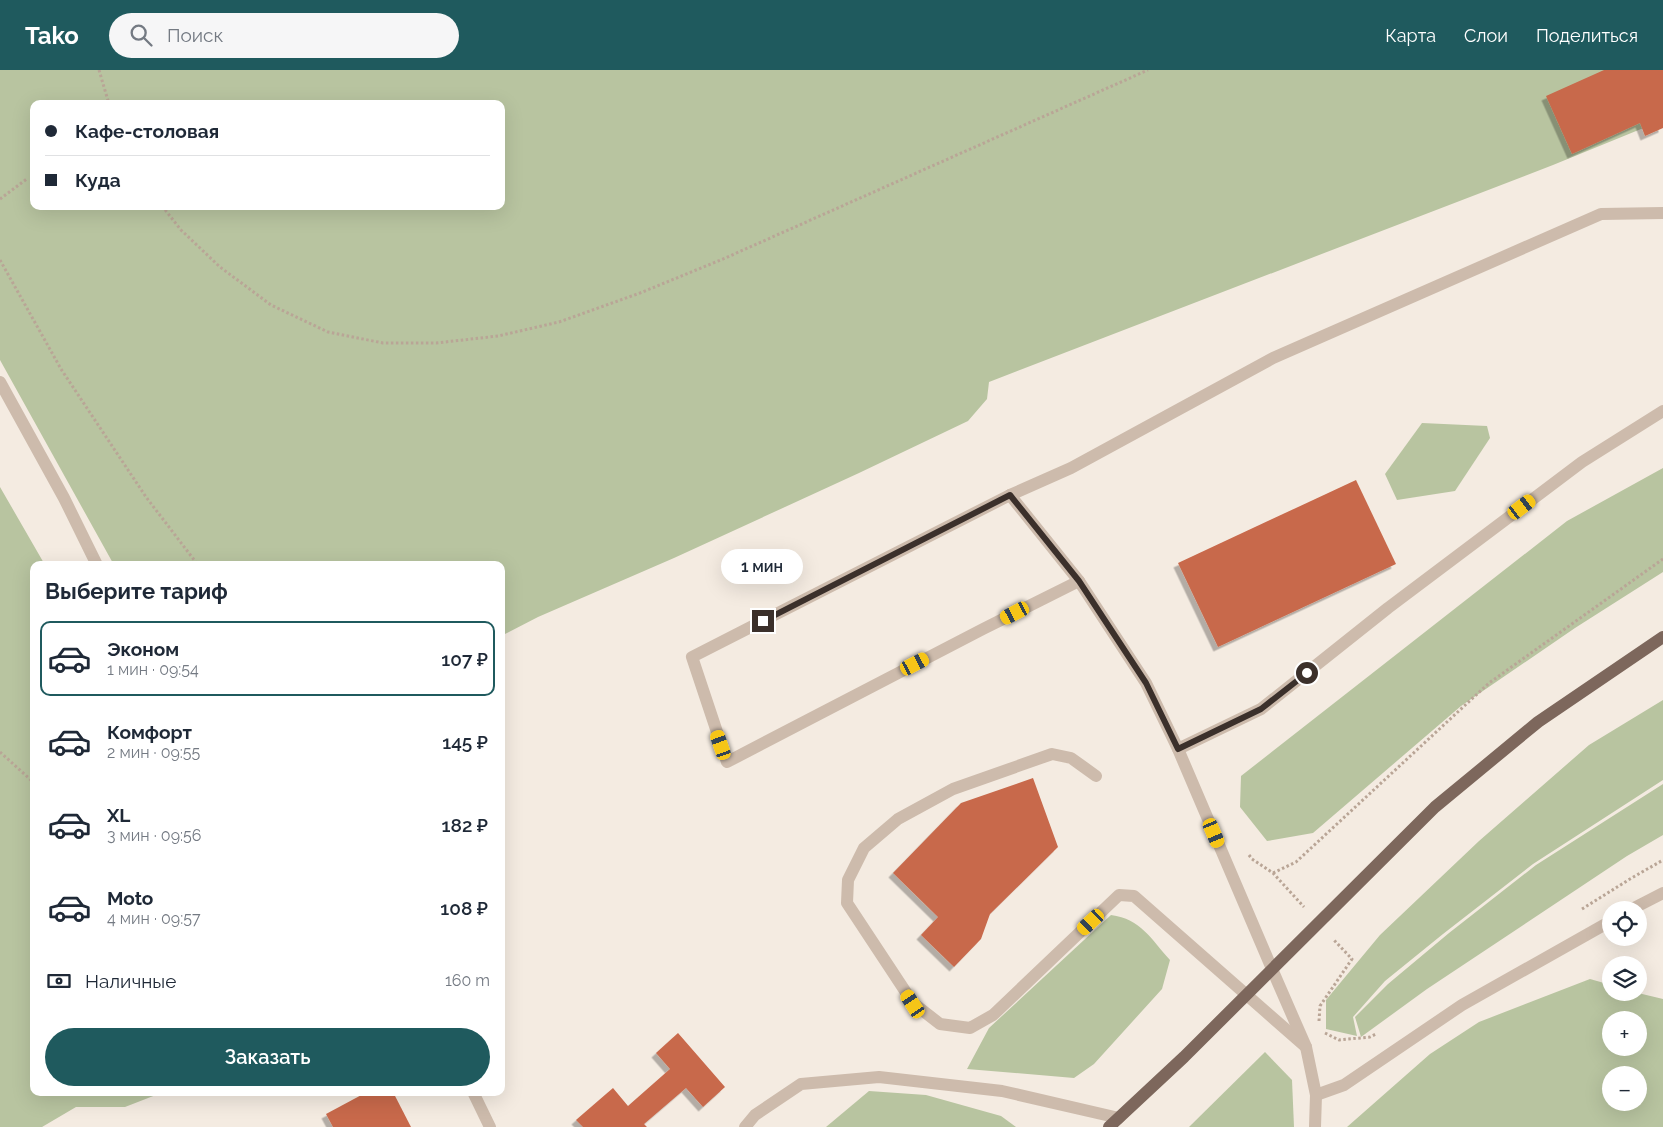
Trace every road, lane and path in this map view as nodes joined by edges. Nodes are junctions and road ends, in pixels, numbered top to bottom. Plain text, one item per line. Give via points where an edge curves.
1 (99, 70) edge
2 (1148, 70) edge
3 (108, 100) edge
4 (28, 178) dead end
5 (0, 199) edge
6 (165, 210) edge
7 (1663, 213) edge
8 (0, 260) edge
9 (0, 382) edge
10 (1663, 411) edge
11 (1010, 495) junction
12 (1663, 559) edge
13 (95, 561) edge
14 (195, 561) edge
15 (1079, 581) junction
16 (1663, 637) edge
17 (1178, 749) junction
18 (0, 752) edge
19 (1096, 776) dead end
20 (30, 779) edge
21 (1248, 852) dead end
22 (1663, 860) edge
23 (1273, 873) junction
24 (1663, 893) edge
25 (1647, 901) edge
26 (1580, 910) dead end
27 (1318, 923) junction
28 (1602, 926) edge
29 (1272, 969) junction
30 (1247, 994) junction
31 (1379, 1033) dead end
32 (1306, 1047) junction
33 (1316, 1095) junction
34 (475, 1096) edge
35 (1114, 1123) edge
36 (490, 1127) edge
37 (745, 1127) edge
38 (1316, 1127) edge

1 - 3 path
2 - 6 path via 640,293 559,322 498,336 436,343 383,343 328,332 271,305 220,267
4 - 5 path
7 - 11 street via 1601,214 1273,358 1071,468
8 - 14 path via 61,369 146,497
9 - 13 street
10 - 17 street via 1582,462 1388,608 1261,709
11 - 15 street
11 - 15 street via 692,657 727,762
12 - 23 path via 1489,683 1296,862
15 - 17 street via 1146,683
16 - 27 main road via 1538,722 1435,807
17 - 29 street
18 - 20 path
19 - 30 street via 1071,758 1052,754 953,789 898,819 864,848 848,880 847,903 913,1004 940,1024 970,1028 993,1015 1119,895 1134,896
21 - 23 path via 1252,859
22 - 26 path
23 - 27 path
24 - 25 street
27 - 29 main road
27 - 31 path via 1352,958 1320,1006 1319,1023 1324,1033 1339,1040
28 - 33 street via 1462,1005 1344,1085
29 - 30 main road
29 - 32 street
30 - 32 street
30 - 35 main road
32 - 33 street
33 - 38 street
34 - 36 street
35 - 37 street via 1002,1092 879,1077 801,1084 755,1115

